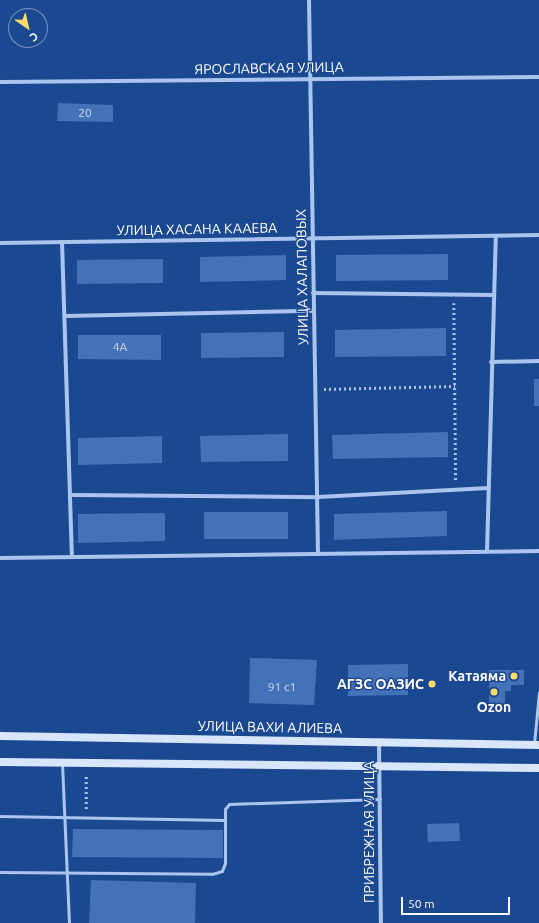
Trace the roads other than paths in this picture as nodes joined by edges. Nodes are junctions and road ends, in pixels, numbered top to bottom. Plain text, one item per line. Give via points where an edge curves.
1 (310, 0) edge
2 (539, 77) edge
3 (310, 78) junction
4 (0, 82) edge
5 (539, 235) edge
6 (496, 236) junction
7 (312, 237) junction
8 (62, 242) junction
9 (0, 243) edge
10 (313, 293) junction
11 (493, 295) junction
12 (314, 311) junction
13 (65, 316) junction
14 (539, 361) edge
15 (491, 362) junction
16 (489, 488) junction
17 (73, 495) junction
18 (318, 497) junction
19 (539, 551) edge
20 (487, 552) junction
21 (318, 554) junction
22 (72, 557) junction
23 (0, 558) edge
24 (539, 692) edge
25 (0, 736) edge
26 (379, 742) junction
27 (537, 745) edge
28 (0, 762) edge
29 (62, 763) junction
30 (380, 767) junction
31 (539, 768) edge
32 (380, 800) junction
33 (0, 816) edge
34 (65, 817) junction
35 (225, 820) junction
36 (0, 872) edge
37 (65, 872) junction
38 (69, 923) edge
39 (381, 923) edge

1 - 3 street, УЛИЦА ХАЛАПОВЫХ
2 - 3 street, ЯРОСЛАВСКАЯ УЛИЦА
3 - 4 street, ЯРОСЛАВСКАЯ УЛИЦА
3 - 7 street, УЛИЦА ХАЛАПОВЫХ
5 - 6 street, УЛИЦА ХАСАНА КААЕВА
6 - 7 street, УЛИЦА ХАСАНА КААЕВА
6 - 11 street
7 - 8 street, УЛИЦА ХАСАНА КААЕВА
7 - 10 street, УЛИЦА ХАЛАПОВЫХ
8 - 9 street, УЛИЦА ХАСАНА КААЕВА
8 - 13 street
10 - 11 street
10 - 12 street, УЛИЦА ХАЛАПОВЫХ
11 - 15 street
12 - 13 street
12 - 18 street, УЛИЦА ХАЛАПОВЫХ
13 - 17 street
14 - 15 street
15 - 16 street
16 - 18 street
16 - 20 street
17 - 18 street
17 - 22 street
18 - 21 street, УЛИЦА ХАЛАПОВЫХ
19 - 20 street
20 - 21 street
21 - 22 street
22 - 23 street
24 - 27 lane
25 - 26 main road, УЛИЦА ВАХИ АЛИЕВА
26 - 27 main road, УЛИЦА ВАХИ АЛИЕВА
26 - 30 street, ПРИБРЕЖНАЯ УЛИЦА
28 - 29 main road
29 - 30 main road
29 - 34 lane
30 - 31 main road
30 - 32 street, ПРИБРЕЖНАЯ УЛИЦА
32 - 35 lane via 236,801 225,809
32 - 39 street, ПРИБРЕЖНАЯ УЛИЦА
33 - 34 lane
34 - 35 lane
34 - 37 lane
35 - 37 lane via 225,863 222,871 212,874
36 - 37 lane
37 - 38 lane

